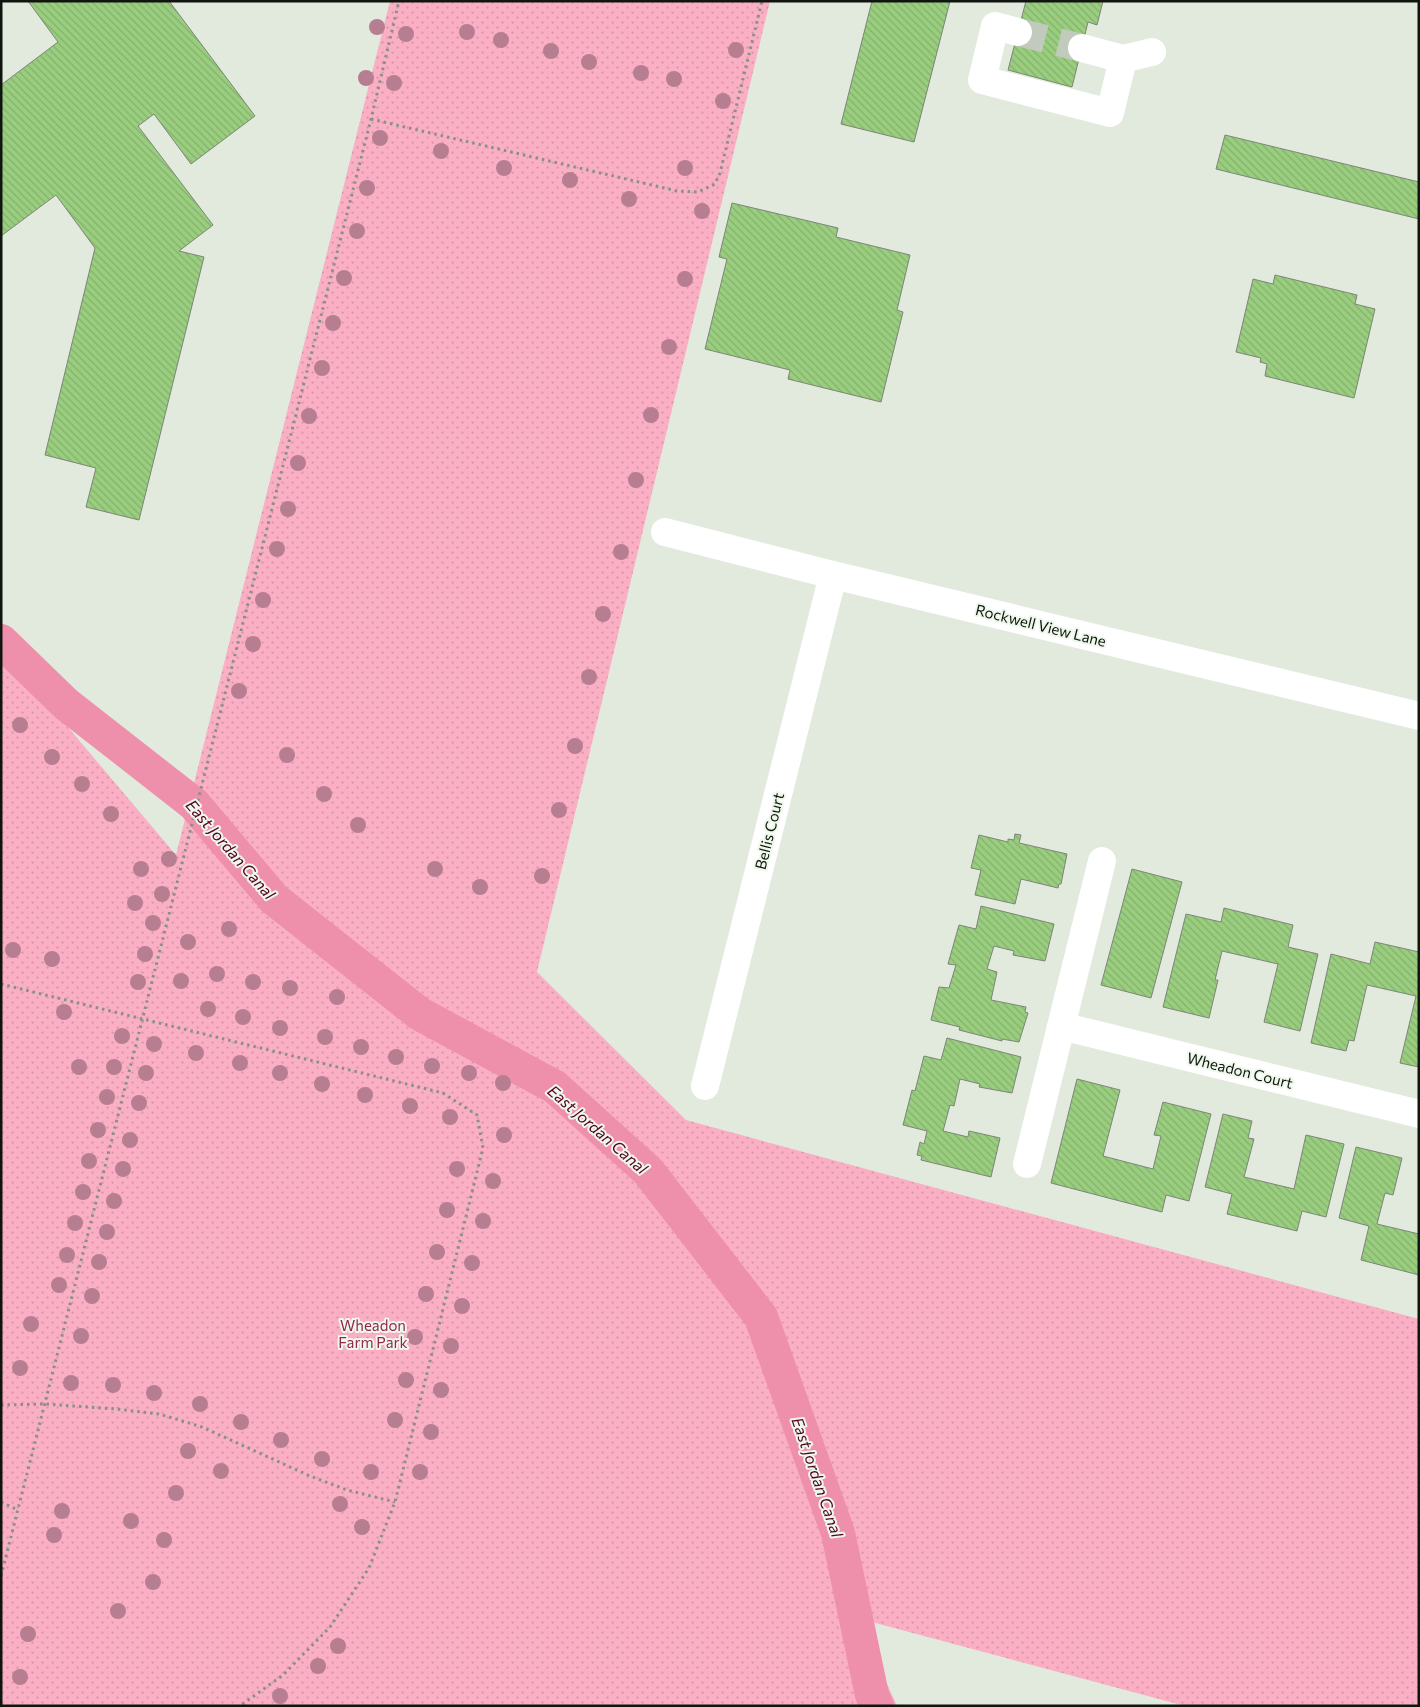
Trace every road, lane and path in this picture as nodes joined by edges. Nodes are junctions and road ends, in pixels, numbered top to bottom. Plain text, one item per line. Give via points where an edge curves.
1 (399, 1) edge
2 (762, 1) edge
3 (1018, 32) tunnel mouth
4 (1082, 48) tunnel mouth
5 (1152, 52) dead end
6 (1123, 59) junction
7 (371, 119) junction
8 (665, 532) dead end
9 (833, 575) junction
10 (1419, 716) edge
11 (1102, 861) dead end
12 (1, 984) edge
13 (142, 1019) junction
14 (1061, 1026) junction
15 (705, 1086) dead end
16 (1419, 1114) edge
17 (1027, 1164) dead end
18 (45, 1404) junction
19 (1, 1405) edge
20 (1, 1502) edge
21 (395, 1502) junction
22 (18, 1510) junction
23 (1, 1576) edge
24 (240, 1706) edge

1 - 7 path
2 - 7 path via 720,172 715,184 698,192 677,191
3 - 6 street via 995,26 982,80 1110,113
4 - 6 street
5 - 6 street
7 - 13 path
8 - 9 street, Rockwell View Lane
9 - 10 street, Rockwell View Lane
9 - 15 street, Bellis Court
11 - 14 street
12 - 13 path
13 - 18 path
13 - 21 path via 443,1093 477,1115 483,1148
14 - 16 street, Wheadon Court
14 - 17 street
18 - 19 path
18 - 21 path via 160,1414 202,1427 347,1490
18 - 22 path
20 - 22 path
21 - 24 path via 369,1568 330,1627 283,1675
22 - 23 path

